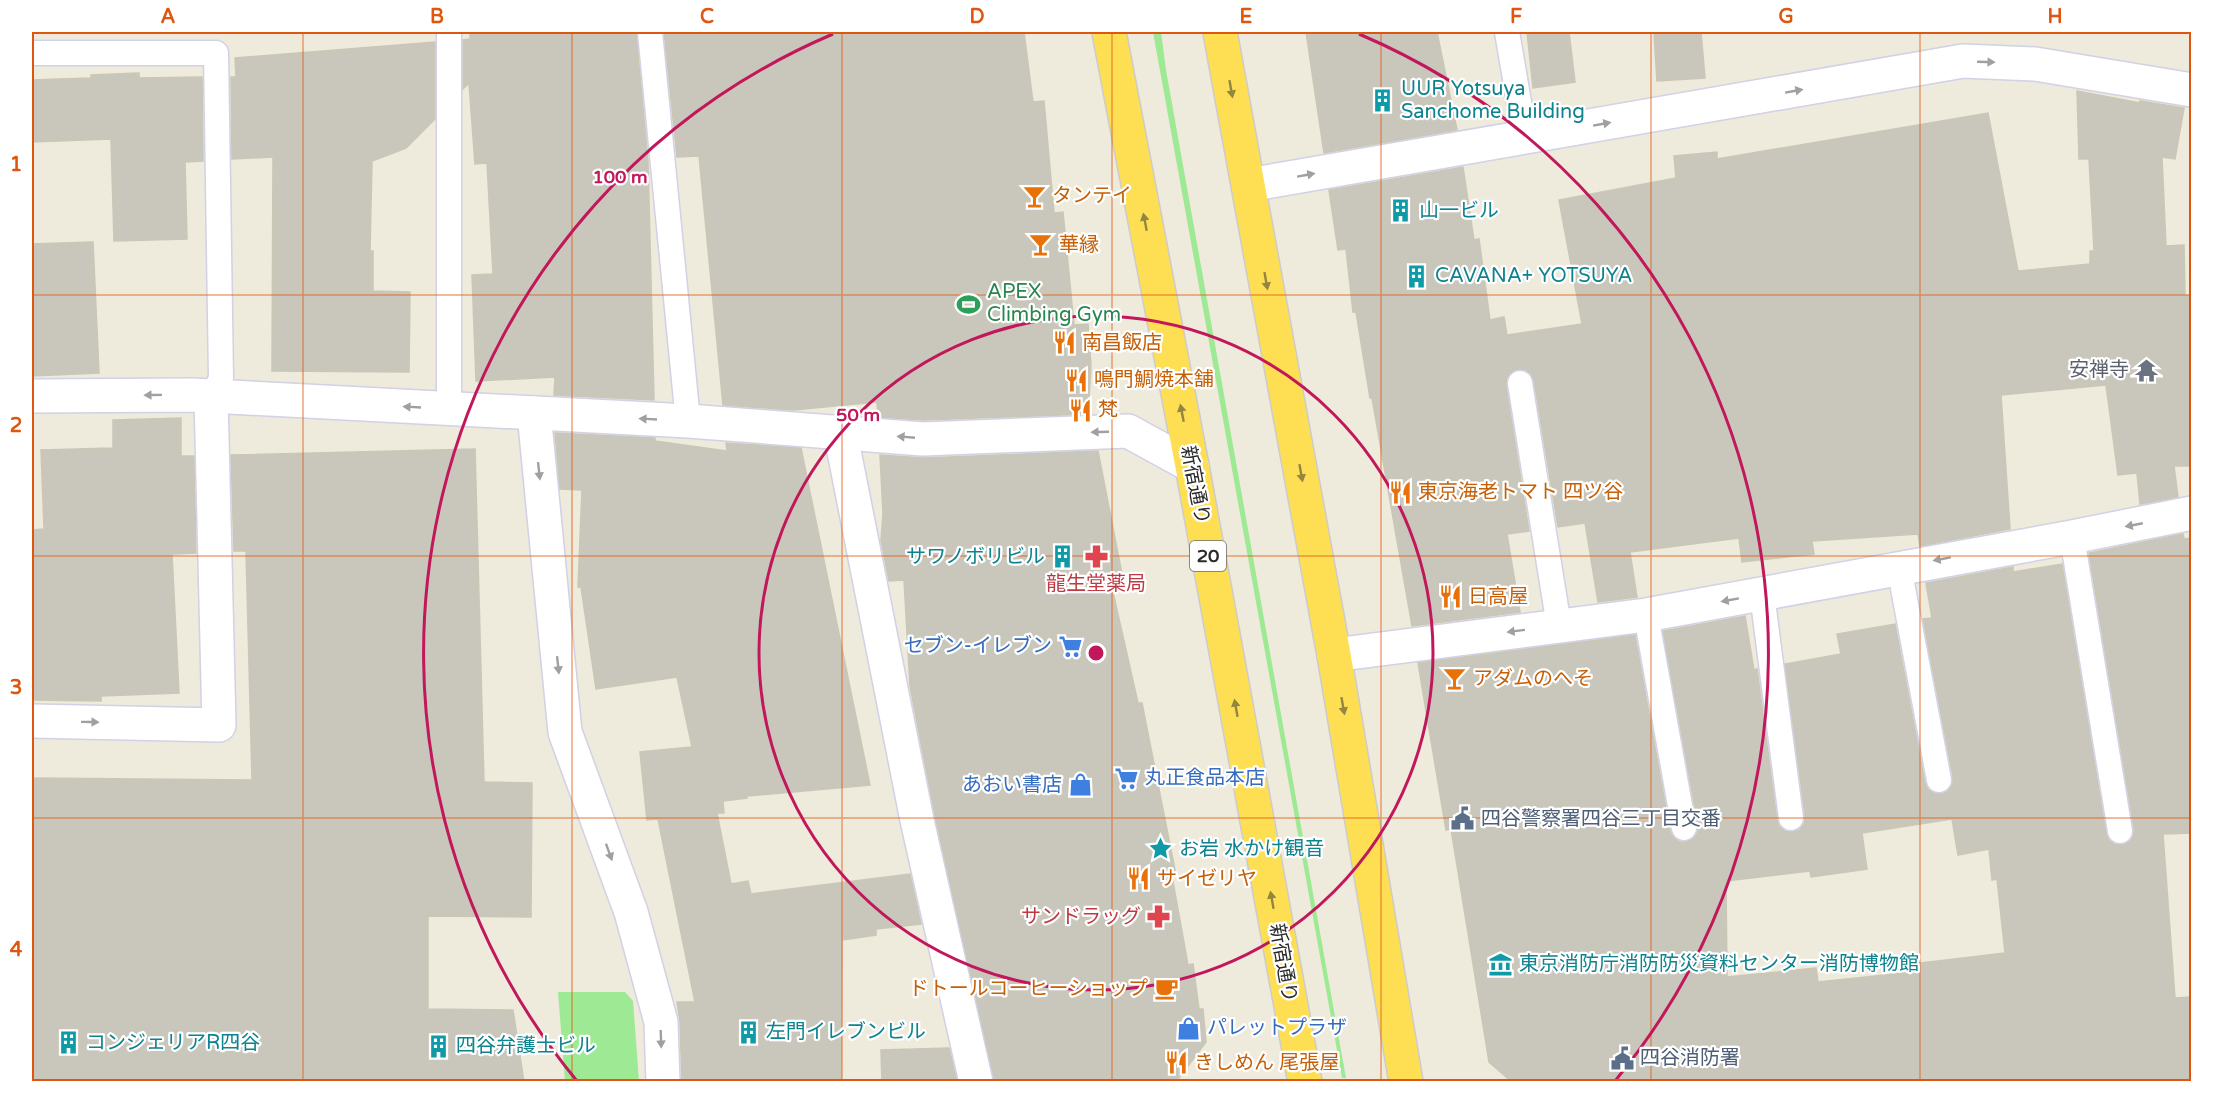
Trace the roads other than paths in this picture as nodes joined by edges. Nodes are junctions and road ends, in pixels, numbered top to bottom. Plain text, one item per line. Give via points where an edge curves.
1 (449, 32) edge
2 (650, 32) edge
3 (1109, 32) edge
4 (1220, 32) edge
5 (1507, 32) edge
6 (32, 53) edge
7 (2192, 90) edge
8 (1525, 137) junction
9 (1249, 185) junction
10 (1520, 383) dead end
11 (32, 396) edge
12 (211, 397) junction
13 (450, 409) junction
14 (534, 412) junction
15 (688, 421) junction
16 (840, 431) junction
17 (1192, 466) junction
18 (2192, 513) edge
19 (2072, 537) junction
20 (1899, 567) junction
21 (1762, 594) junction
22 (1646, 615) junction
23 (1560, 626) junction
24 (1334, 655) junction
25 (32, 721) edge
26 (1940, 780) dead end
27 (1791, 818) dead end
28 (1684, 828) dead end
29 (2120, 831) dead end
30 (663, 1082) edge
31 (976, 1082) edge
32 (1305, 1082) edge
33 (1406, 1082) edge

1 - 13 lane
2 - 15 lane
17 -> 3 highway, 新宿通り / 20
4 -> 9 highway
5 - 8 lane
6 - 12 lane via 216,53 221,379
8 -> 7 street via 1963,62 2035,64
9 -> 8 street
9 -> 24 highway
10 - 23 lane
12 -> 11 street
13 -> 12 street
25 -> 12 street via 219,725
13 - 14 street
15 -> 14 street
14 -> 30 street via 565,732 632,912 661,1022
15 - 16 street
17 -> 16 street via 1128,431 923,439
16 - 31 street via 917,820
32 -> 17 highway, 新宿通り / 20
18 -> 19 street
19 -> 20 street
19 - 29 lane
20 - 21 street
20 - 26 lane
21 -> 22 street
21 - 27 lane
22 - 23 street
22 - 28 lane
23 -> 24 street
24 -> 33 highway

